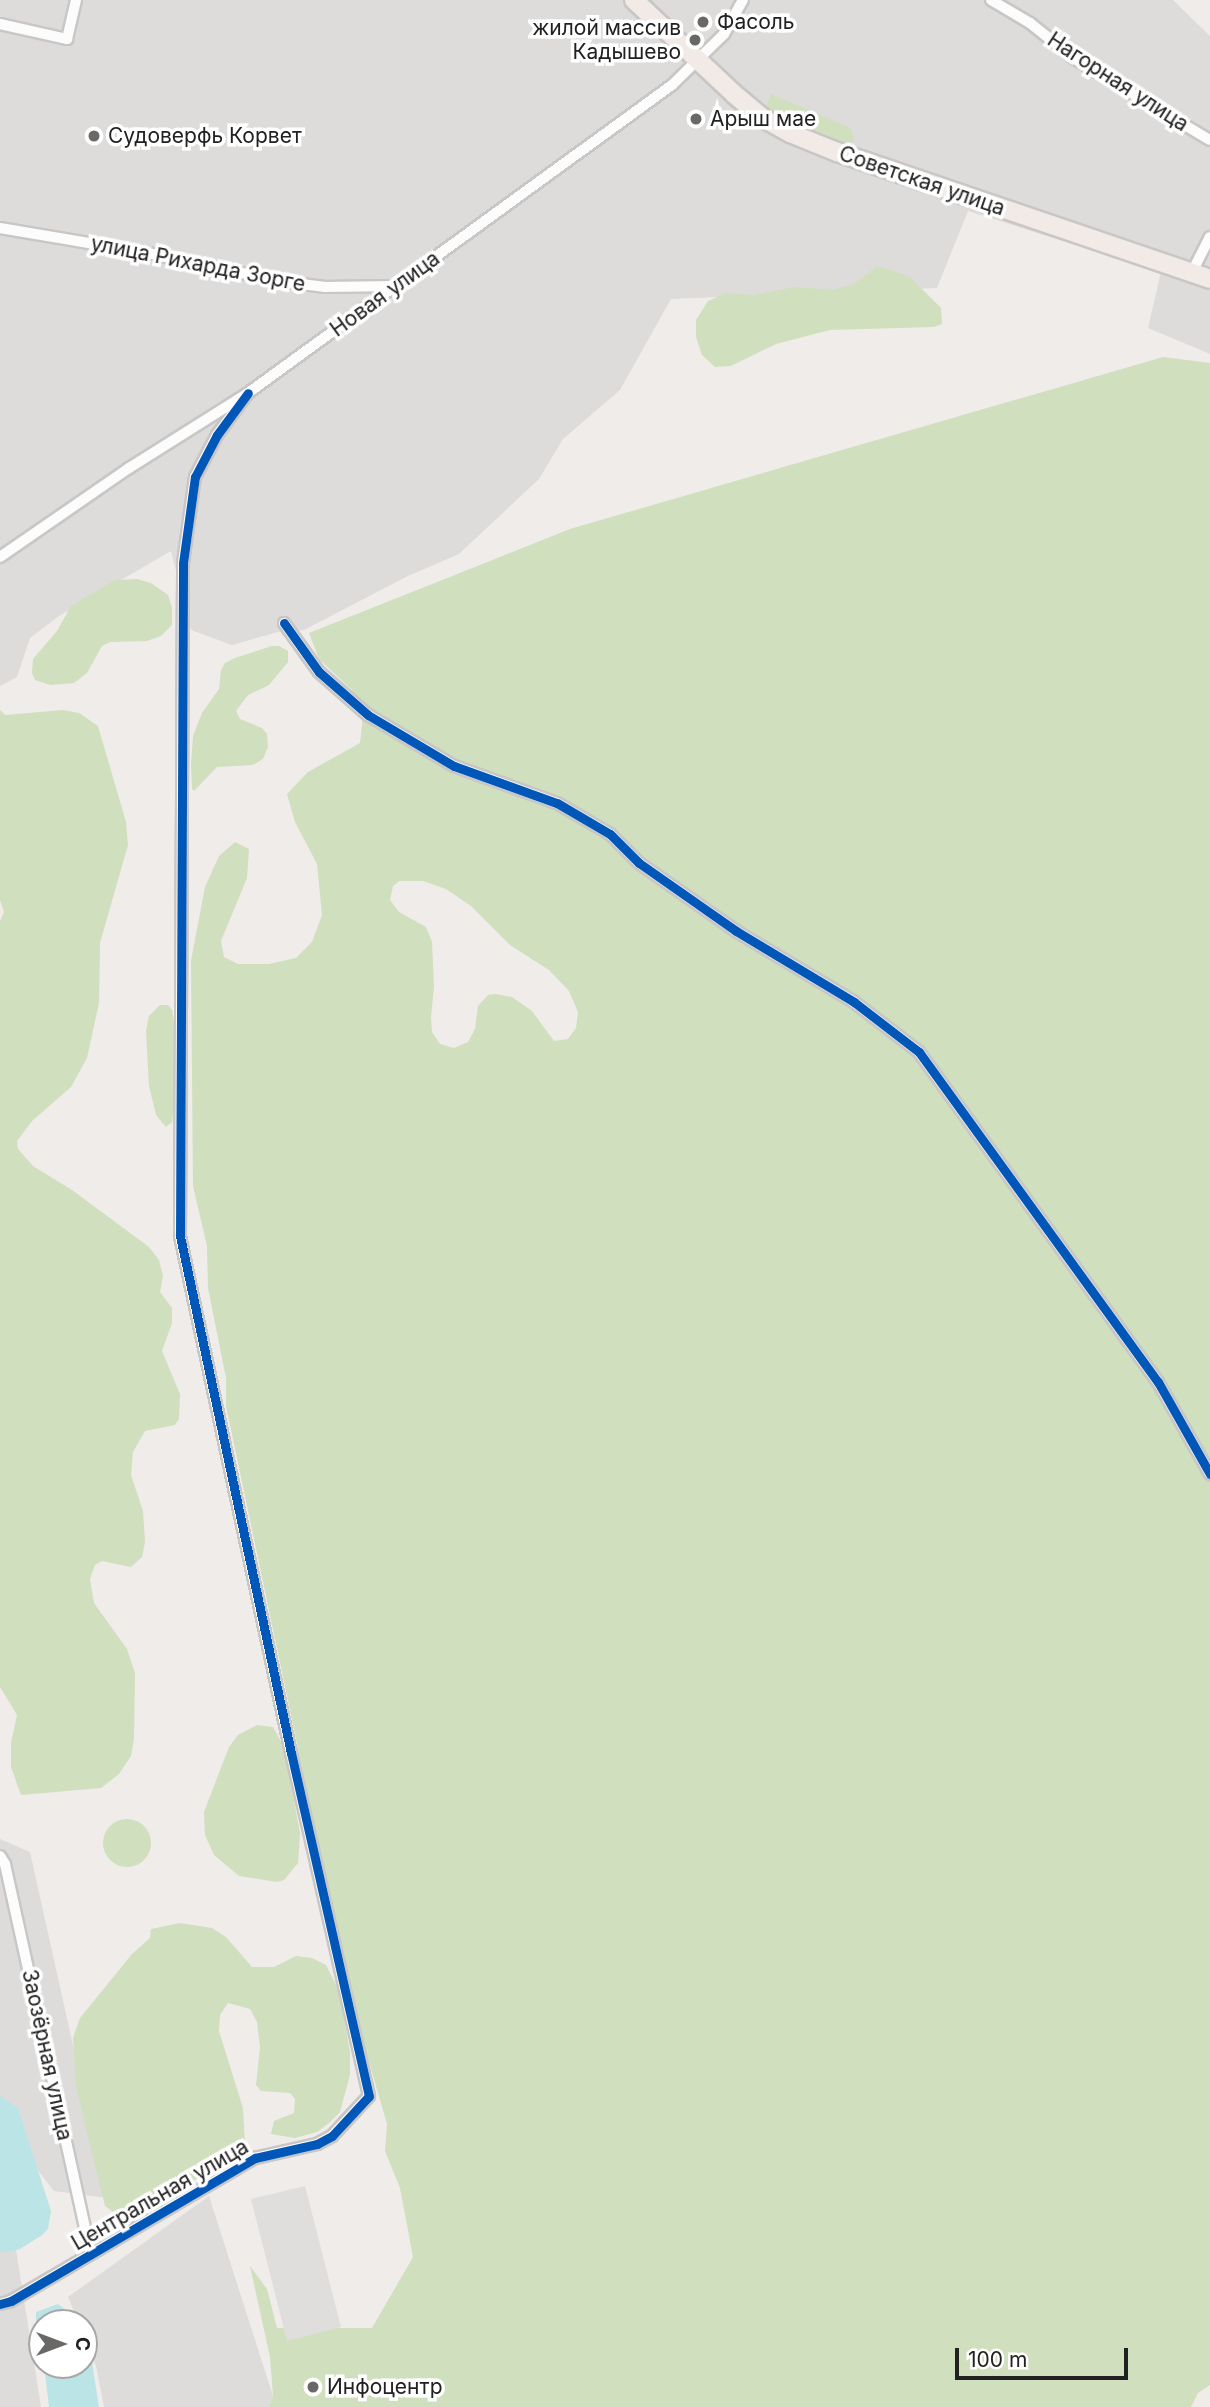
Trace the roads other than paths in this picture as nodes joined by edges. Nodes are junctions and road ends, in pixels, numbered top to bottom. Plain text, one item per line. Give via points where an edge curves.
1 (76, 0) edge
2 (634, 0) edge
3 (743, 0) edge
4 (991, 0) edge
5 (0, 24) edge
6 (696, 60) junction
7 (1210, 140) edge
8 (0, 228) edge
9 (1210, 237) edge
10 (1192, 272) junction
11 (1210, 279) edge
12 (397, 286) junction
13 (248, 393) junction
14 (0, 557) edge
15 (284, 624) dead end
16 (1210, 1474) edge
17 (0, 1856) edge
18 (91, 2254) junction
19 (0, 2304) edge

1 - 5 street via 67,39
2 - 6 main road, Советская улица
3 - 6 street, Новая улица via 724,34
4 - 7 street, Нагорная улица via 1030,23 1075,59
6 - 10 main road, Советская улица via 761,117 790,133
6 - 12 street, Новая улица via 672,85
8 - 12 street, улица Рихарда Зорге via 285,282 324,287
9 - 10 street
10 - 11 main road, Советская улица
12 - 13 street, Новая улица
13 - 14 street, Новая улица
13 - 18 street, Центральная улица via 217,435 195,477 183,563 180,1236 369,2096 324,2140 255,2158
15 - 16 street via 319,672 368,715 454,766 556,803 610,834 639,863 736,931 854,1002 919,1052 1158,1382
17 - 18 street, Заозёрная улица
18 - 19 street, Центральная улица

